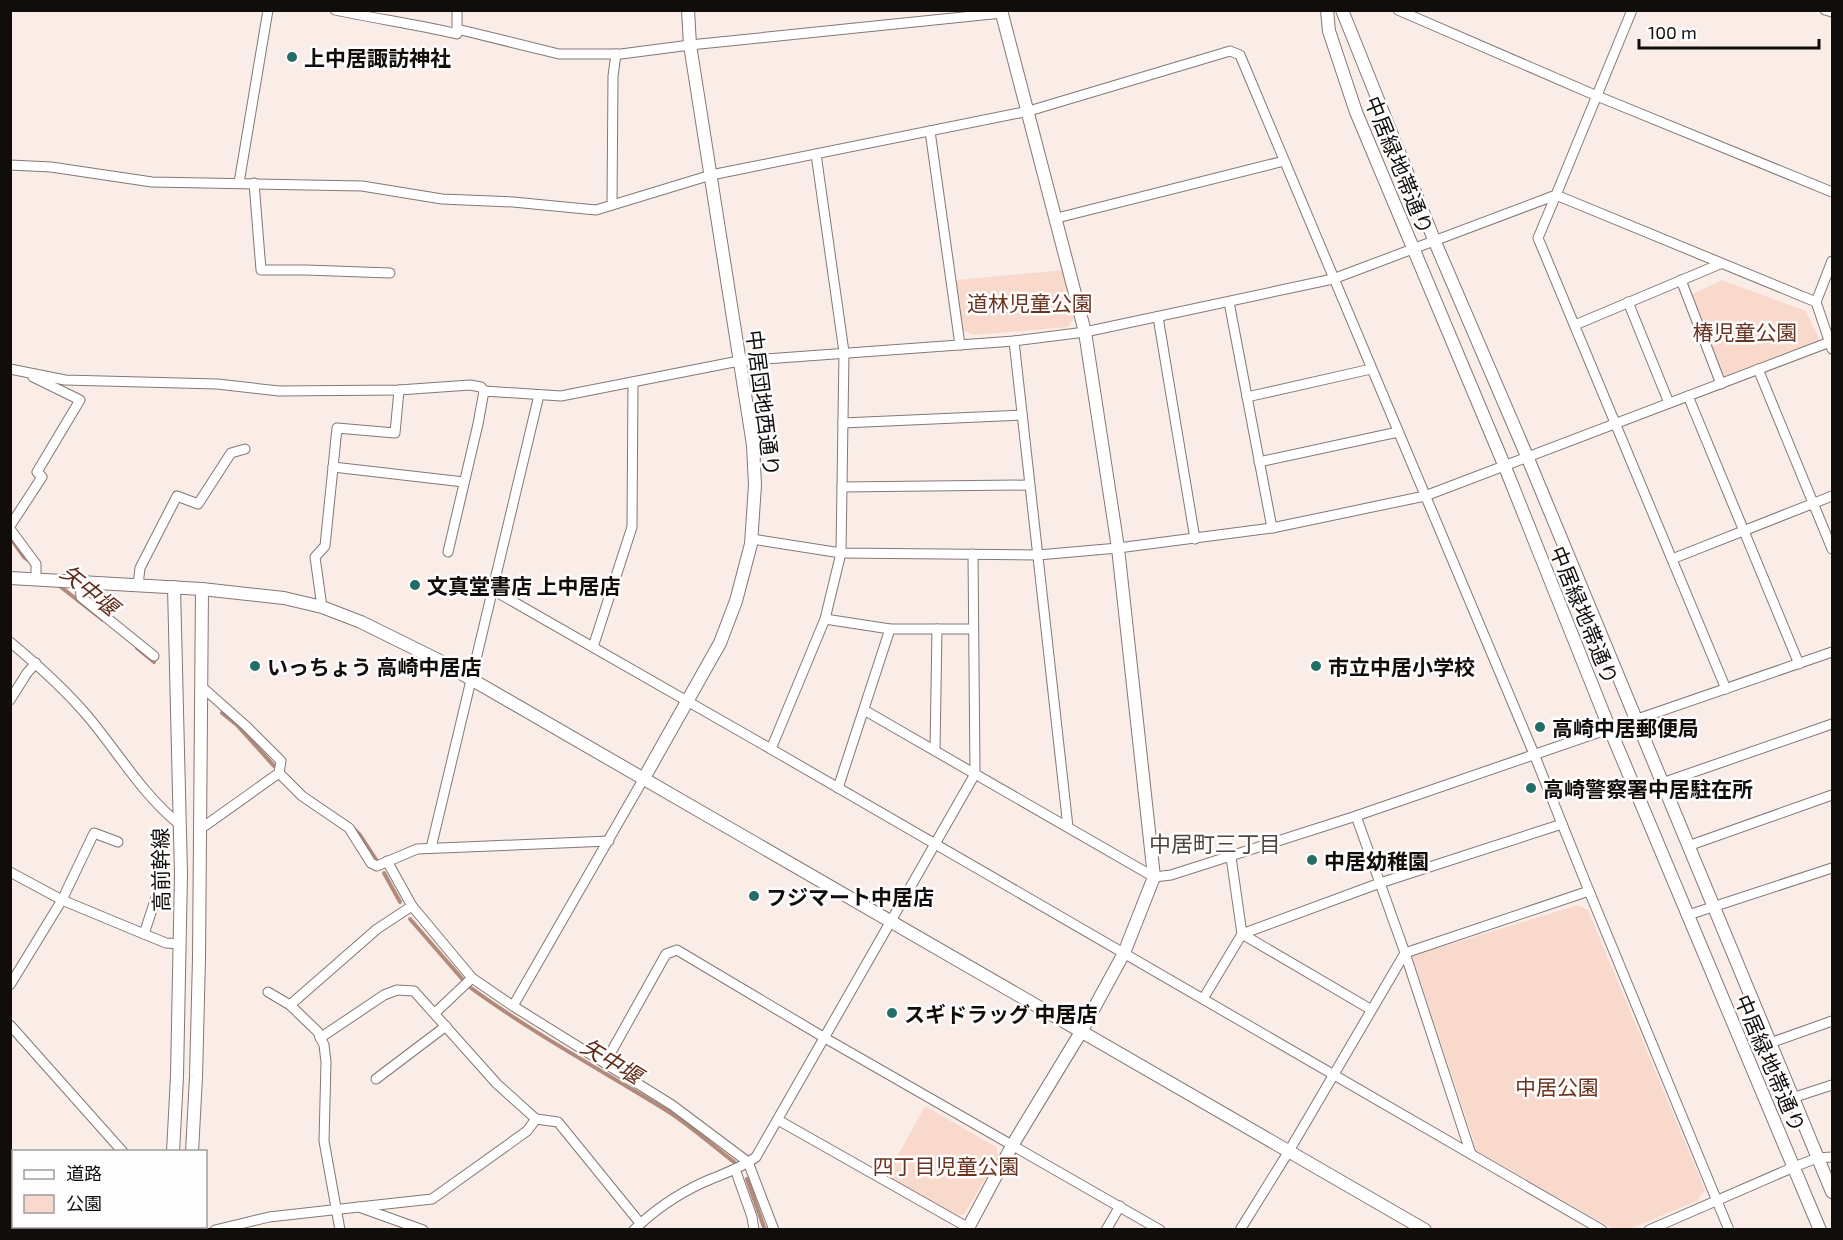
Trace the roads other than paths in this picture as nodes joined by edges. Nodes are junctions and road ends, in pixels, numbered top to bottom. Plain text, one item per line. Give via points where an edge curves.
1 (268, 10) edge
2 (335, 10) edge
3 (457, 10) edge
4 (688, 10) edge
5 (1327, 10) edge
6 (1342, 10) edge
7 (1398, 10) edge
8 (1632, 10) edge
9 (1825, 10) edge
10 (1002, 12) edge
11 (1833, 12) edge
12 (457, 29) junction
13 (690, 45) junction
14 (616, 54) junction
15 (1597, 96) junction
16 (1029, 111) junction
17 (930, 131) junction
18 (816, 154) junction
19 (1284, 160) junction
20 (10, 165) edge
21 (711, 174) junction
22 (239, 183) junction
23 (254, 183) junction
24 (1833, 192) edge
25 (1556, 195) junction
26 (612, 205) junction
27 (1057, 218) junction
28 (1435, 242) junction
29 (1414, 249) junction
30 (1833, 261) edge
31 (1720, 264) junction
32 (390, 273) dead end
33 (1333, 279) junction
34 (1681, 280) junction
35 (1229, 302) junction
36 (1628, 302) junction
37 (1816, 302) junction
38 (1158, 317) junction
39 (1575, 325) junction
40 (1085, 332) junction
41 (1014, 341) junction
42 (960, 345) junction
43 (1831, 345) edge
44 (844, 352) junction
45 (739, 361) junction
46 (1371, 369) junction
47 (1758, 369) junction
48 (15, 370) edge
49 (633, 383) junction
50 (1721, 384) junction
51 (399, 390) junction
52 (484, 391) junction
53 (539, 395) junction
54 (1688, 396) junction
55 (1247, 397) junction
56 (1669, 403) junction
57 (1022, 415) junction
58 (843, 423) junction
59 (1616, 423) junction
60 (1398, 432) junction
61 (245, 449) dead end
62 (1527, 458) junction
63 (1259, 462) junction
64 (333, 467) junction
65 (1505, 467) junction
66 (464, 482) junction
67 (1029, 484) junction
68 (842, 487) junction
69 (1425, 496) junction
70 (1833, 496) edge
71 (1815, 504) junction
72 (10, 528) edge
73 (1272, 528) junction
74 (1744, 531) junction
75 (752, 539) junction
76 (1196, 539) junction
77 (1118, 548) junction
78 (1833, 549) edge
79 (448, 552) dead end
80 (842, 553) junction
81 (973, 554) junction
82 (1038, 555) junction
83 (1672, 559) junction
84 (10, 578) edge
85 (36, 579) junction
86 (80, 582) junction
87 (138, 585) junction
88 (174, 587) junction
89 (202, 589) junction
90 (493, 590) junction
91 (322, 607) junction
92 (825, 619) junction
93 (890, 629) junction
94 (972, 629) junction
95 (937, 630) junction
96 (10, 642) edge
97 (593, 647) junction
98 (1833, 652) edge
99 (154, 656) dead end
100 (36, 663) junction
101 (1799, 664) junction
102 (471, 679) junction
103 (201, 686) junction
104 (1726, 688) junction
105 (10, 700) edge
106 (688, 701) junction
107 (864, 710) junction
108 (1635, 719) junction
109 (1833, 724) edge
110 (1609, 727) junction
111 (771, 749) junction
112 (935, 750) junction
113 (1534, 754) junction
114 (279, 773) junction
115 (975, 774) junction
116 (644, 778) junction
117 (1662, 783) junction
118 (838, 788) junction
119 (1833, 795) edge
120 (1356, 816) junction
121 (179, 824) junction
122 (1562, 825) junction
123 (1068, 827) junction
124 (199, 830) junction
125 (609, 841) junction
126 (118, 842) dead end
127 (935, 843) junction
128 (1688, 846) junction
129 (431, 848) junction
130 (1231, 857) junction
131 (387, 861) junction
132 (1833, 868) edge
133 (10, 873) edge
134 (163, 876) dead end
135 (1154, 877) junction
136 (1380, 883) junction
137 (1588, 891) junction
138 (62, 900) junction
139 (412, 906) junction
140 (1713, 906) junction
141 (1688, 915) junction
142 (890, 922) junction
143 (144, 934) junction
144 (1242, 934) junction
145 (180, 944) junction
146 (1124, 953) junction
147 (1405, 953) junction
148 (472, 978) junction
149 (10, 986) edge
150 (268, 992) dead end
151 (1203, 999) junction
152 (290, 1005) junction
153 (513, 1006) junction
154 (1370, 1009) junction
155 (435, 1014) junction
156 (1833, 1022) edge
157 (10, 1025) edge
158 (446, 1026) junction
159 (1081, 1032) junction
160 (320, 1038) junction
161 (825, 1038) junction
162 (1770, 1043) junction
163 (605, 1063) junction
164 (1332, 1075) junction
165 (376, 1079) dead end
166 (1833, 1085) edge
167 (1792, 1098) junction
168 (536, 1119) junction
169 (778, 1120) junction
170 (1013, 1144) junction
171 (121, 1150) edge
172 (173, 1150) edge
173 (192, 1150) edge
174 (1289, 1151) junction
175 (1471, 1154) junction
176 (1833, 1157) edge
177 (1817, 1158) junction
178 (748, 1162) junction
179 (1794, 1167) junction
180 (735, 1169) junction
181 (1833, 1192) edge
182 (1718, 1200) junction
183 (1120, 1206) junction
184 (359, 1207) junction
185 (336, 1209) junction
186 (637, 1226) edge
187 (967, 1228) edge
188 (215, 1230) edge
189 (340, 1230) edge
190 (423, 1230) edge
191 (754, 1230) edge
192 (774, 1230) edge
193 (1106, 1230) edge
194 (1160, 1230) edge
195 (1240, 1230) edge
196 (1425, 1230) edge
197 (1602, 1230) edge
198 (1649, 1230) edge
199 (1729, 1230) edge
200 (1820, 1230) edge

1 - 22 street
2 - 12 street via 457,34
3 - 12 street
4 - 13 street, 中居団地西通り
5 - 29 street, 中居緑地帯通り via 1329,31 1356,112
6 - 28 street, 中居緑地帯通り
7 - 15 street
8 - 15 street
9 - 11 street
10 - 13 street
10 - 16 street
12 - 14 street via 559,54
13 - 14 street
13 - 21 street, 中居団地西通り
14 - 26 street
15 - 24 street
15 - 25 street
16 - 17 street
16 - 19 street via 1230,51 1240,55
16 - 27 street
17 - 18 street
17 - 42 street
18 - 21 street
18 - 44 street
19 - 27 street
19 - 33 street
20 - 22 street via 152,182
21 - 26 street
21 - 45 street, 中居団地西通り
22 - 23 street
23 - 26 street via 362,186 442,199 596,210
23 - 32 street via 261,270
25 - 28 street
25 - 31 street
25 - 39 street via 1538,238
27 - 40 street
28 - 29 street
28 - 62 street, 中居緑地帯通り
29 - 33 street
29 - 65 street, 中居緑地帯通り
30 - 37 street
31 - 34 street
31 - 37 street
33 - 35 street
33 - 46 street
34 - 36 street
34 - 50 street
35 - 38 street
35 - 55 street
36 - 39 street
36 - 56 street
37 - 43 street
38 - 40 street
38 - 76 street
39 - 59 street
40 - 41 street
40 - 77 street
41 - 42 street
41 - 57 street
42 - 44 street
43 - 47 street
44 - 45 street
44 - 58 street
45 - 49 street
45 - 75 street, 中居団地西通り via 753,445
46 - 55 street
46 - 60 street
47 - 50 street
47 - 71 street
48 - 51 street via 64,380 217,384 279,391
48 - 72 street via 80,400 37,472 42,477
49 - 53 street via 561,396
49 - 97 street via 632,527
50 - 54 street
51 - 52 street via 470,385
51 - 64 street via 394,434 337,428
52 - 53 street
52 - 66 street
53 - 90 street
54 - 56 street
54 - 74 street
55 - 63 street
56 - 59 street
57 - 58 street
57 - 67 street
58 - 68 street
59 - 62 street
59 - 83 street
60 - 63 street
60 - 69 street
61 - 87 street via 231,453 198,504 177,495 140,568
62 - 65 street
62 - 108 street, 中居緑地帯通り
63 - 73 street
64 - 66 street
64 - 91 street via 325,546 315,557
65 - 69 street
65 - 110 street, 中居緑地帯通り
66 - 79 street
67 - 68 street
67 - 82 street
68 - 80 street
69 - 73 street
69 - 113 street
70 - 71 street
71 - 74 street
71 - 78 street
72 - 85 street via 36,564
73 - 76 street
74 - 83 street
74 - 101 street
75 - 80 street
75 - 106 street, 中居団地西通り via 720,643
76 - 77 street
77 - 82 street
77 - 135 street
80 - 81 street
80 - 92 street
81 - 82 street
81 - 94 street
82 - 123 street
83 - 104 street
84 - 85 street
85 - 86 street
86 - 87 street
86 - 99 street via 81,597
87 - 88 street
88 - 89 street
88 - 121 street, 高前幹線
89 - 91 street
89 - 103 street, 高前幹線
90 - 97 street
90 - 102 street
91 - 102 street via 382,632
92 - 93 street
92 - 111 street
93 - 95 street
93 - 107 street
94 - 95 street
94 - 115 street
95 - 112 street
96 - 100 street
97 - 106 street
98 - 101 street
100 - 105 street
100 - 121 street via 89,718 160,809
101 - 104 street
102 - 116 street
102 - 129 street
103 - 114 street via 277,756 281,761
103 - 124 street, 高前幹線
104 - 108 street
106 - 111 street
106 - 116 street, 中居団地西通り
107 - 112 street
107 - 118 street
108 - 110 street
108 - 117 street, 中居緑地帯通り
109 - 117 street
110 - 113 street
110 - 141 street, 中居緑地帯通り
111 - 118 street
112 - 115 street
113 - 120 street
113 - 122 street
114 - 124 street
114 - 131 street via 302,796 349,828 371,863 377,866
115 - 123 street
115 - 127 street
116 - 125 street
116 - 142 street
117 - 128 street, 中居緑地帯通り
118 - 127 street
119 - 128 street
120 - 130 street
120 - 136 street
121 - 145 street, 高前幹線
122 - 136 street
122 - 137 street
123 - 135 street
124 - 173 street, 高前幹線 via 197,1066
125 - 129 street
125 - 153 street
126 - 138 street via 94,833
127 - 142 street
127 - 146 street
128 - 140 street, 中居緑地帯通り
129 - 131 street
130 - 135 street
130 - 144 street
131 - 139 street
132 - 140 street
133 - 138 street
134 - 143 street
135 - 146 street
136 - 144 street
136 - 147 street
137 - 147 street
137 - 182 street
138 - 143 street
138 - 149 street
139 - 148 street
139 - 152 street via 377,928
140 - 141 street
140 - 162 street, 中居緑地帯通り
141 - 179 street, 中居緑地帯通り
142 - 159 street
142 - 161 street
143 - 145 street
144 - 151 street
144 - 154 street
145 - 172 street, 高前幹線
146 - 151 street
146 - 159 street
147 - 154 street
147 - 175 street
148 - 153 street
148 - 155 street
150 - 152 street
151 - 164 street
152 - 160 street
153 - 163 street
154 - 164 street
155 - 158 street
155 - 160 street via 414,991 397,990 365,1006
156 - 162 street
157 - 171 street
158 - 165 street
158 - 168 street via 497,1084
159 - 170 street
159 - 174 street
160 - 185 street via 326,1062 324,1141
161 - 163 street via 676,950 666,954
161 - 169 street
161 - 170 street
162 - 167 street, 中居緑地帯通り
163 - 178 street via 672,1105
164 - 174 street
164 - 175 street
166 - 167 street
167 - 177 street, 中居緑地帯通り
168 - 184 street via 527,1131 432,1199
168 - 186 street via 558,1122
169 - 178 street via 756,1157
169 - 187 street
170 - 183 street
170 - 187 street
174 - 195 street
174 - 196 street
175 - 197 street
176 - 177 street
177 - 179 street
177 - 181 street, 中居緑地帯通り
178 - 180 street
178 - 192 street
179 - 182 street
179 - 200 street, 中居緑地帯通り
180 - 186 street via 652,1211
180 - 191 street
182 - 198 street
182 - 199 street
183 - 193 street
183 - 194 street
184 - 185 street
184 - 190 street
185 - 188 street via 269,1217
185 - 189 street

